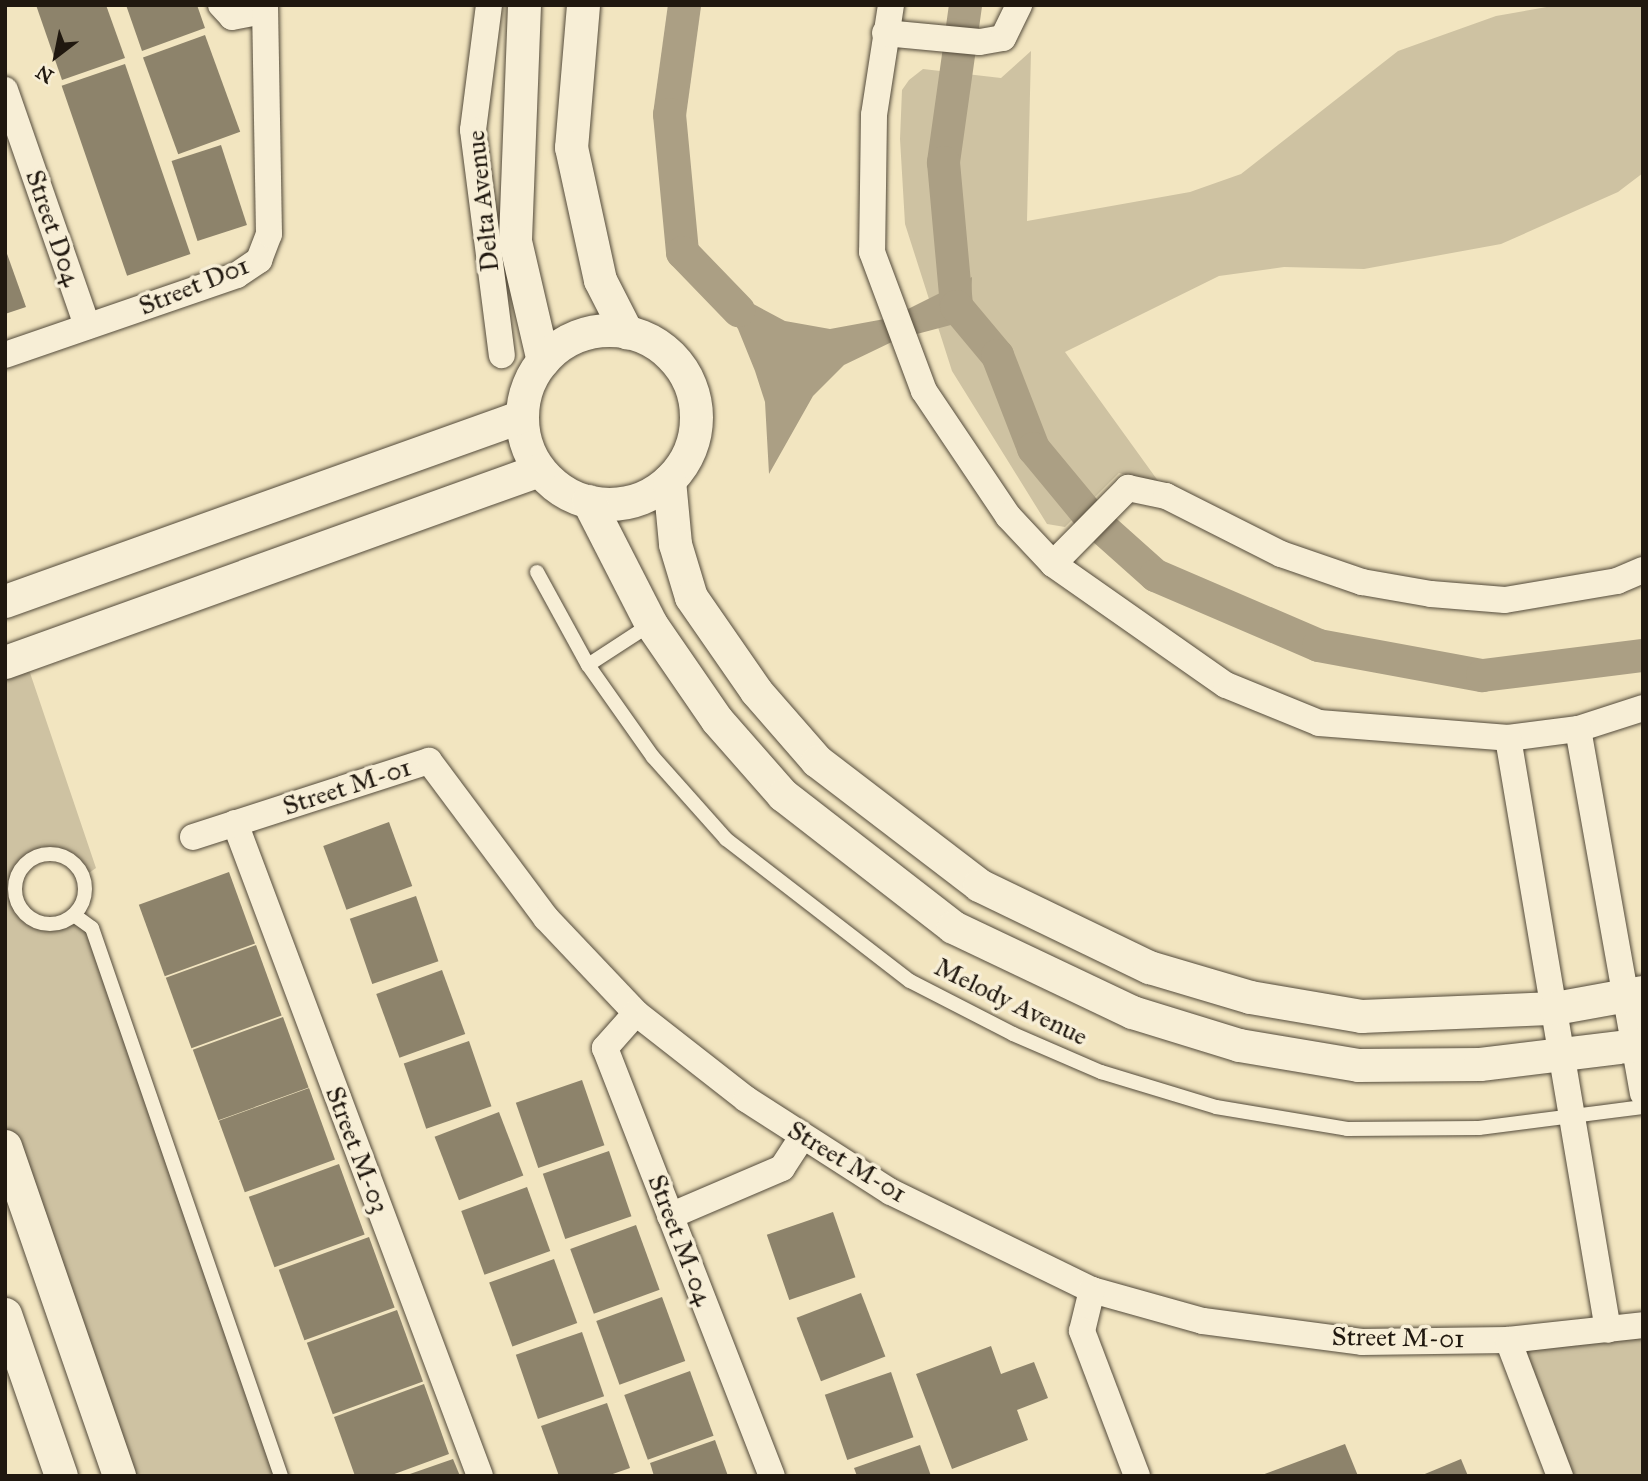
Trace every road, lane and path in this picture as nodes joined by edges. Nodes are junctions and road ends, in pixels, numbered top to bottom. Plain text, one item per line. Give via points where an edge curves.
1 (221, 5) edge
2 (489, 5) edge
3 (524, 5) edge
4 (583, 5) edge
5 (891, 5) edge
6 (1019, 5) edge
7 (265, 8) edge
8 (885, 33) junction
9 (5, 90) edge
10 (500, 244) junction
11 (87, 326) junction
12 (627, 333) junction
13 (5, 355) edge
14 (502, 355) dead end
15 (542, 361) junction
16 (522, 416) junction
17 (539, 470) junction
18 (669, 481) junction
19 (588, 501) junction
20 (1053, 564) junction
21 (1643, 570) edge
22 (537, 572) dead end
23 (5, 601) edge
24 (651, 624) junction
25 (5, 662) edge
26 (588, 666) junction
27 (1643, 708) edge
28 (1578, 729) junction
29 (1508, 738) junction
30 (235, 823) junction
31 (193, 837) dead end
32 (74, 915) junction
33 (1634, 994) edge
34 (1555, 1008) junction
35 (636, 1013) junction
36 (1639, 1045) edge
37 (1562, 1054) junction
38 (1643, 1093) edge
39 (1643, 1107) edge
40 (1572, 1117) junction
41 (803, 1137) junction
42 (5, 1146) edge
43 (670, 1216) junction
44 (1092, 1290) junction
45 (5, 1314) edge
46 (1643, 1325) edge
47 (1608, 1330) junction
48 (1508, 1340) junction
49 (61, 1476) edge
50 (119, 1476) edge
51 (281, 1476) edge
52 (480, 1476) edge
53 (772, 1476) edge
54 (1137, 1476) edge
55 (1560, 1476) edge

1 - 7 street via 232,17
2 - 10 street, Delta Avenue via 473,130
3 - 10 street
4 - 12 street via 571,147 600,279
5 - 8 street
6 - 8 street via 1003,38 980,42
7 - 11 street, Street D01 via 269,234 259,260 237,275
8 - 20 street via 873,129 872,252 923,391 1008,516
9 - 11 street, Street D04
10 - 14 street, Delta Avenue
10 - 15 street
11 - 13 street, Street D01
12 - 15 street via 582,334
12 - 18 street via 658,345 692,387 694,442
15 - 16 street via 528,387
16 - 17 street
16 - 23 street
17 - 19 street
17 - 25 street
18 - 19 street via 635,500
18 - 34 street via 675,544 691,597 756,691 817,761 979,886 1149,967 1250,997 1361,1016
19 - 24 street
20 - 21 street via 1128,488 1166,496 1281,554 1362,582 1431,594 1505,600 1617,581
20 - 29 street via 1226,685 1319,723
22 - 26 lane, Melody Avenue
24 - 26 lane
24 - 37 street via 718,720 783,795 953,927 1050,977 1132,1012 1238,1045 1358,1065 1480,1064
26 - 40 lane, Melody Avenue via 653,757 726,839 910,981 1013,1034 1101,1072 1216,1107 1347,1129 1479,1128
27 - 28 street
28 - 29 street
28 - 33 street
29 - 34 street
30 - 31 street, Street M-01
30 - 35 street, Street M-01 via 429,761 546,918
30 - 52 street, Street M-03
32 - 32 lane via 85,885 77,866 43,854 23,866 14,885 22,910 43,923
32 - 51 lane via 92,928
33 - 34 street
33 - 36 street
34 - 37 street
35 - 41 street, Street M-01
35 - 43 street, Street M-04 via 605,1048
36 - 37 street
36 - 38 street
37 - 40 street
39 - 40 lane, Melody Avenue
40 - 47 street
41 - 43 street via 782,1168
41 - 44 street, Street M-01 via 891,1192
42 - 50 street
43 - 53 street, Street M-04
44 - 48 street, Street M-01 via 1203,1321 1362,1342
44 - 54 street via 1083,1331
45 - 49 street
46 - 47 street, Street M-01
47 - 48 street, Street M-01
48 - 55 street

